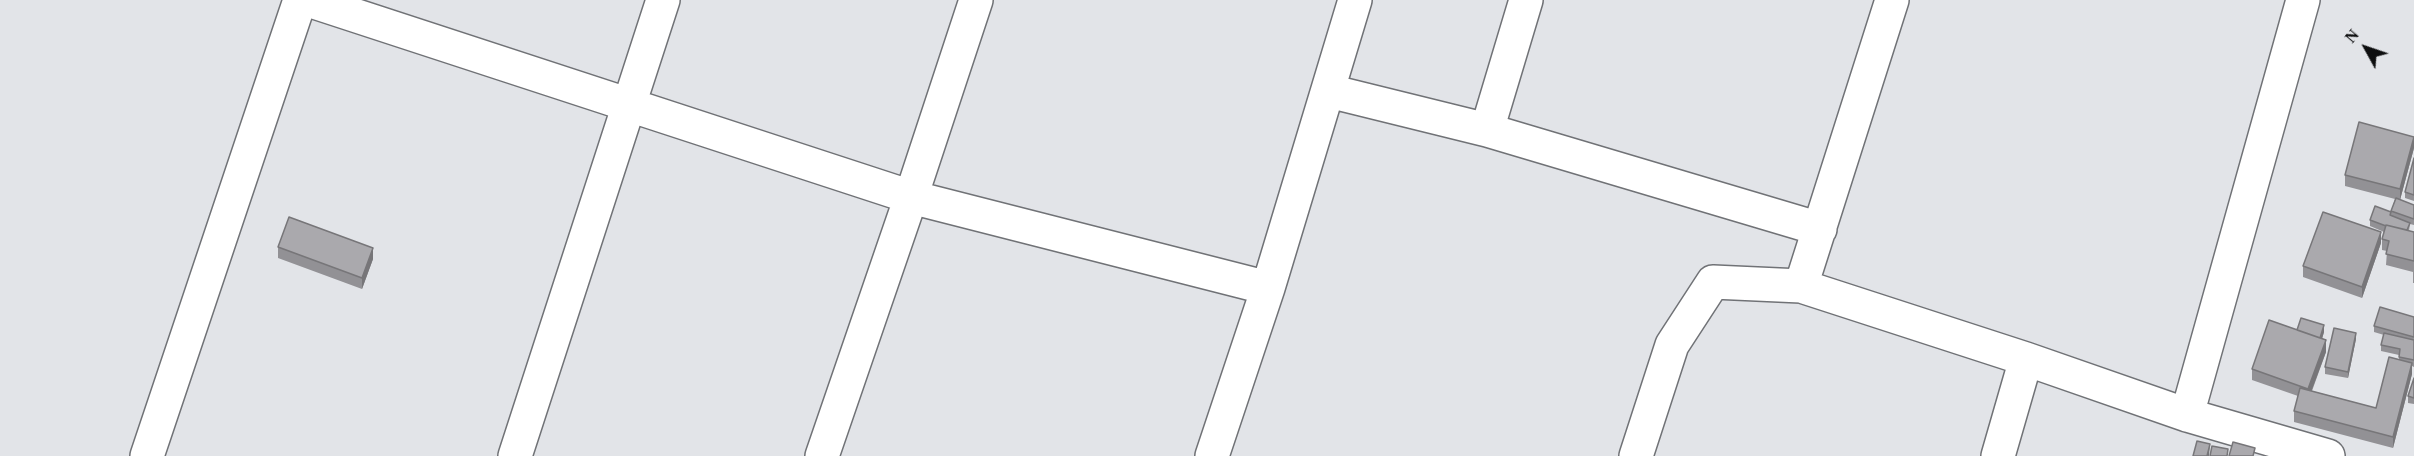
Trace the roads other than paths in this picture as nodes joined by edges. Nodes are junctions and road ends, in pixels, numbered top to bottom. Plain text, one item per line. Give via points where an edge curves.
1 (300, 0) edge
2 (308, 0) edge
3 (663, 0) edge
4 (976, 0) edge
5 (1355, 0) edge
6 (1526, 0) edge
7 (1892, 0) edge
8 (2303, 0) edge
9 (1329, 92) junction
10 (630, 105) junction
11 (1487, 130) junction
12 (911, 197) junction
13 (1820, 229) junction
14 (1801, 286) junction
15 (1268, 288) junction
16 (2026, 359) junction
17 (2187, 415) junction
18 (147, 456) edge
19 (515, 456) edge
20 (822, 456) edge
21 (1212, 456) edge
22 (1636, 456) edge
23 (1998, 456) edge
24 (2328, 456) edge

1 - 18 street
2 - 10 street
3 - 10 street
4 - 12 street
5 - 9 street
6 - 11 street
7 - 13 street
8 - 17 street
9 - 11 street
9 - 15 street
10 - 12 street
10 - 19 street
11 - 13 street
12 - 15 street
12 - 20 street
13 - 14 street
14 - 16 street
14 - 22 street via 1713,282 1672,345
15 - 21 street
16 - 17 street
16 - 23 street
17 - 24 street

